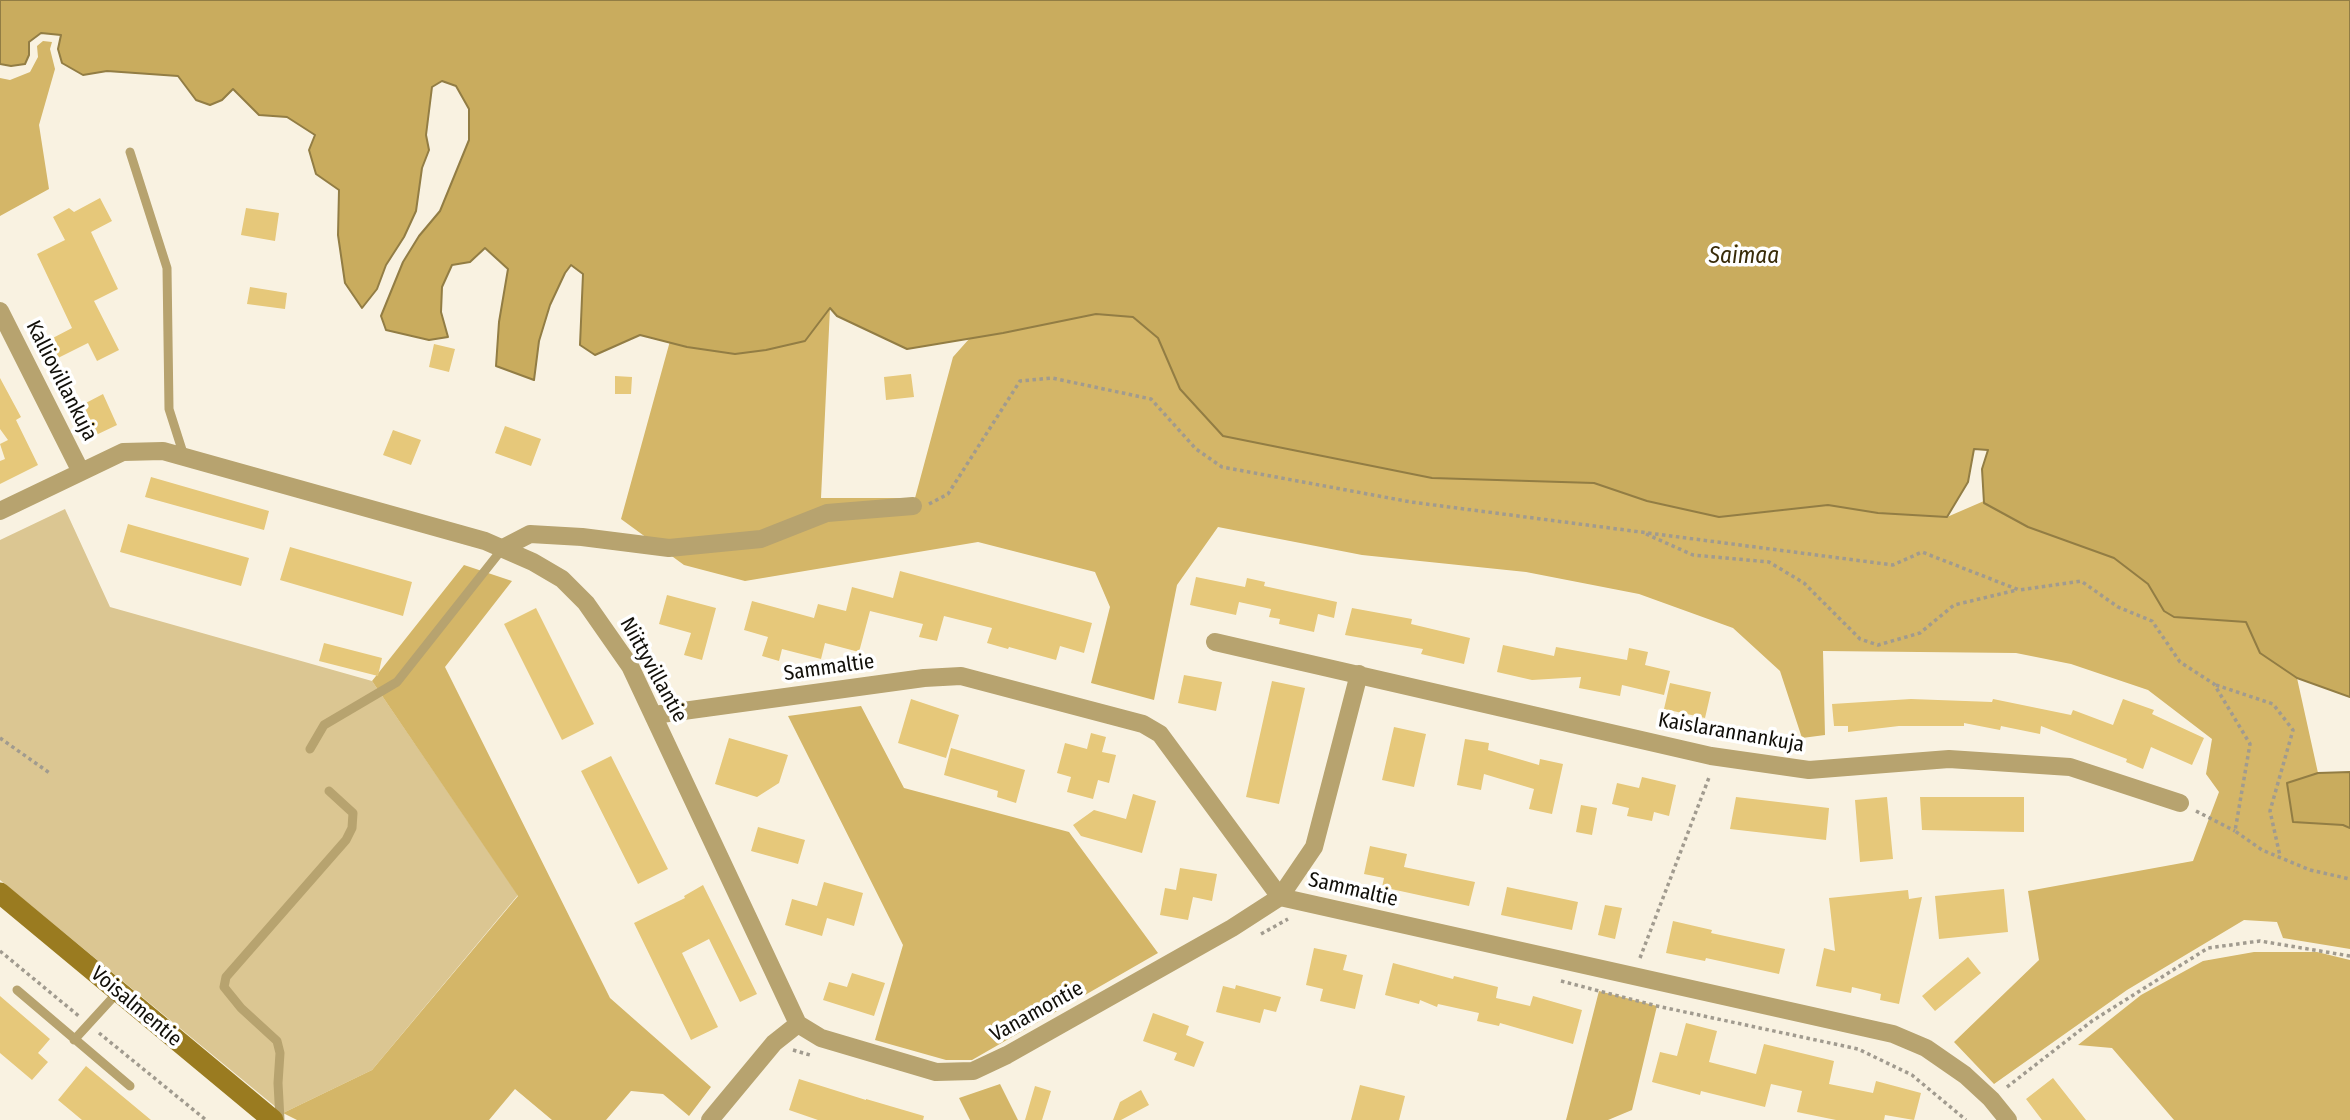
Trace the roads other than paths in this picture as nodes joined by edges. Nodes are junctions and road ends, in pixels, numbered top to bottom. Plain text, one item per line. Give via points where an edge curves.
1 (130, 152) dead end
2 (0, 311) edge
3 (184, 456) junction
4 (81, 472) junction
5 (913, 506) road end
6 (0, 511) edge
7 (503, 548) junction
8 (1216, 642) dead end
9 (1359, 674) junction
10 (654, 715) junction
11 (310, 749) dead end
12 (329, 791) dead end
13 (2180, 803) road end
14 (0, 893) edge
15 (1280, 897) junction
16 (17, 990) dead end
17 (118, 992) junction
18 (798, 1024) junction
19 (74, 1040) junction
20 (130, 1086) dead end
21 (273, 1120) edge
22 (280, 1120) edge
23 (710, 1120) edge
24 (2008, 1120) edge

1 - 3 lane via 167,268 169,409
2 - 4 street, Kalliovillankuja
3 - 4 street, Niittyvillantie via 163,451 123,452
3 - 7 street, Niittyvillantie
4 - 6 street, Niittyvillantie
5 - 7 street via 827,513 761,539 669,548 530,534
7 - 10 street, Niittyvillantie via 562,579 586,603 629,666
7 - 11 lane via 397,682 324,725
8 - 9 street, Kaislarannankuja
9 - 13 street, Kaislarannankuja via 1717,757 1809,770 1949,759 2070,767
9 - 15 street via 1314,847
10 - 15 street, Sammaltie via 961,676 1143,724 1160,734
10 - 18 street, Niittyvillantie
12 - 22 lane via 353,813 346,841 226,977 224,987 277,1041 281,1053
14 - 17 street, Voisalmentie
15 - 18 street, Vanamontie via 1067,1022 972,1071 936,1072 821,1038
15 - 24 street, Sammaltie via 1893,1034 1927,1048 1965,1075
16 - 19 lane
17 - 19 lane
17 - 21 street, Voisalmentie
18 - 23 street via 774,1043
19 - 20 lane

